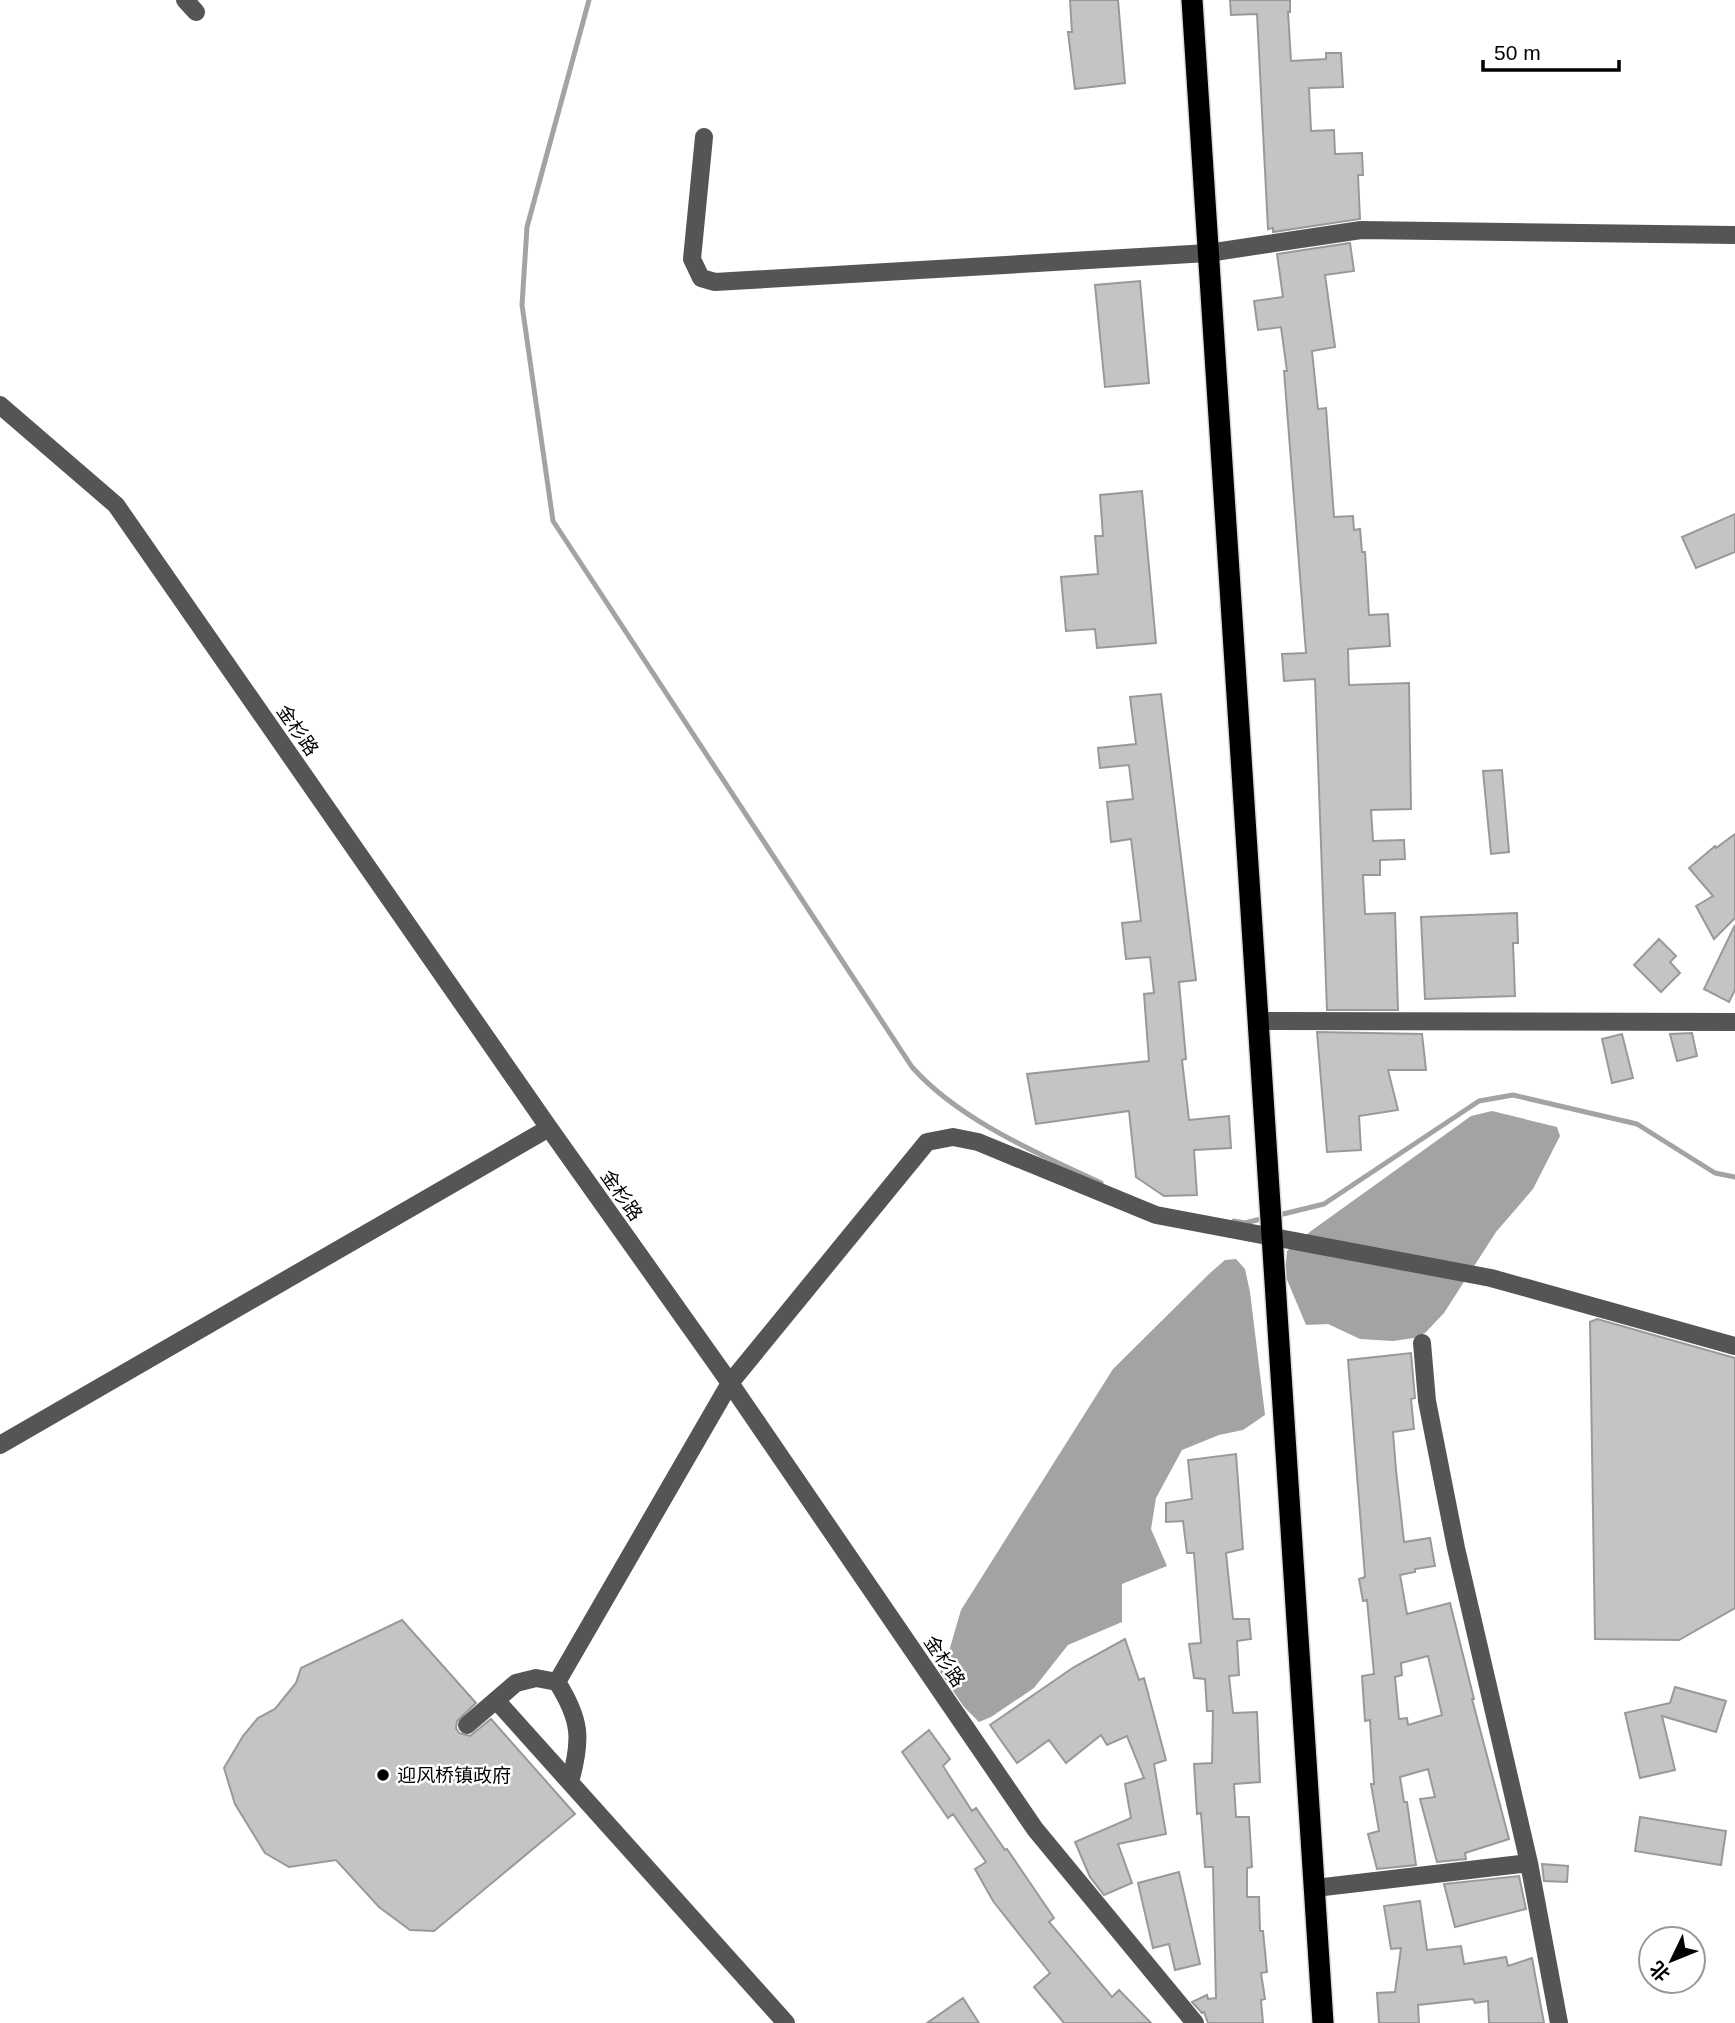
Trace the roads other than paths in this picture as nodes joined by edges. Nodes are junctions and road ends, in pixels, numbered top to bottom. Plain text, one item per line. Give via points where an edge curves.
1 (1192, 0) edge
2 (704, 137) dead end
3 (1735, 235) edge
4 (1208, 253) junction
5 (0, 405) edge
6 (1258, 1021) junction
7 (1735, 1022) edge
8 (549, 1128) junction
9 (1271, 1223) junction
10 (1422, 1343) dead end
11 (1735, 1346) edge
12 (730, 1383) junction
13 (0, 1445) edge
14 (557, 1682) junction
15 (496, 1700) junction
16 (467, 1725) dead end
17 (570, 1782) junction
18 (1529, 1863) junction
19 (1315, 1888) junction
20 (786, 2023) edge
21 (1195, 2023) edge
22 (1324, 2023) edge
23 (1559, 2023) edge

1 - 4 highway
2 - 4 street via 692,259 701,278 715,282
3 - 4 street via 1361,230
4 - 6 highway
5 - 8 street, 金杉路 via 116,505
6 - 7 street
6 - 9 highway
8 - 12 street, 金杉路
8 - 13 street
9 - 11 street
9 - 12 street via 1156,1215 978,1142 953,1137 927,1142
9 - 19 highway
10 - 18 street via 1427,1401 1456,1548
12 - 14 street
12 - 21 street, 金杉路 via 1035,1829
14 - 15 street via 536,1678 516,1683
14 - 17 street via 572,1705 579,1733
15 - 16 street
15 - 17 street
17 - 20 street
18 - 19 street
18 - 23 street
19 - 22 highway

